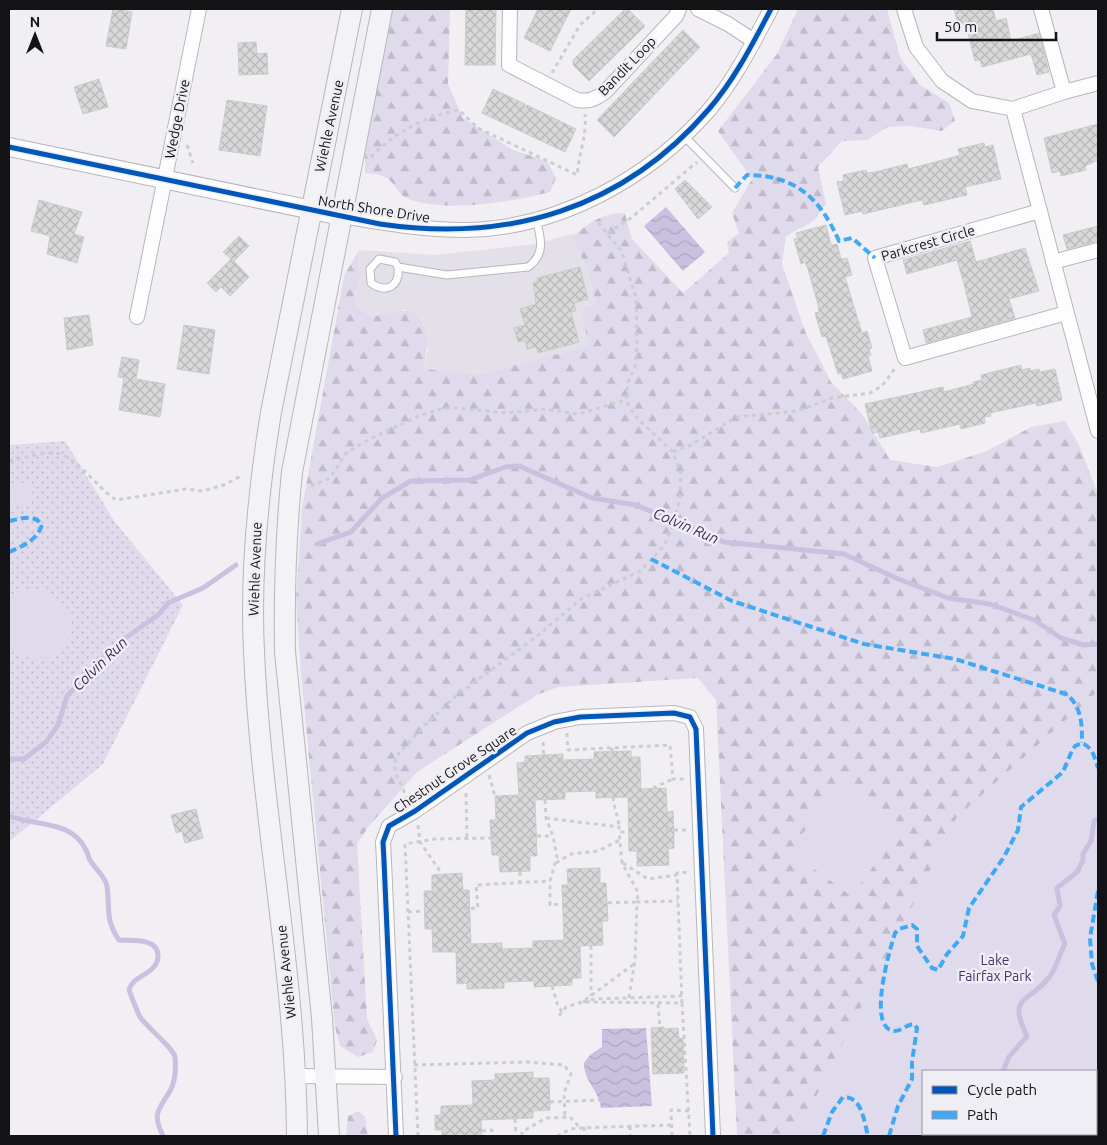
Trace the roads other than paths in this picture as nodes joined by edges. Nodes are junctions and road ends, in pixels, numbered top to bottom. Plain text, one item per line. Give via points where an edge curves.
1 (199, 9) edge
2 (352, 9) edge
3 (382, 9) edge
4 (510, 9) edge
5 (679, 9) edge
6 (698, 9) edge
7 (771, 9) edge
8 (904, 9) edge
9 (1041, 9) edge
10 (754, 41) junction
11 (1098, 83) edge
12 (1064, 92) junction
13 (1013, 109) junction
14 (684, 136) junction
15 (9, 147) edge
16 (165, 179) junction
17 (735, 188) dead end
18 (312, 210) junction
19 (1040, 211) junction
20 (341, 216) junction
21 (536, 219) junction
22 (1098, 250) edge
23 (1053, 262) junction
24 (398, 268) junction
25 (1066, 313) junction
26 (137, 317) dead end
27 (1098, 431) edge
28 (296, 1076) junction
29 (327, 1077) junction
30 (395, 1078) junction
31 (297, 1136) edge
32 (329, 1136) edge
33 (396, 1136) edge
34 (713, 1136) edge

1 - 16 street, Wedge Drive
2 - 18 main road, Wiehle Avenue
3 - 20 main road, Wiehle Avenue
4 - 5 street, Bandit Loop via 509,65 584,101 593,100 605,92
6 - 10 street
7 - 10 street, North Shore Drive
8 - 13 street via 916,47 942,81 972,101
9 - 12 street
10 - 14 street, North Shore Drive via 719,97
11 - 12 street
12 - 13 street
13 - 19 street
14 - 17 lane
14 - 21 street, North Shore Drive via 659,158 610,189
15 - 16 street, North Shore Drive
16 - 18 street, North Shore Drive
16 - 26 street, Wedge Drive
18 - 20 street, North Shore Drive
18 - 28 main road, Wiehle Avenue via 261,470 252,591 258,702
19 - 23 street
19 - 25 street, Parkcrest Circle via 875,258 905,358
20 - 21 street, North Shore Drive via 407,228 468,230
20 - 29 main road, Wiehle Avenue via 292,472 284,590 288,690
21 - 24 lane via 542,244 536,262 528,267 447,275
22 - 23 street
23 - 25 street
24 - 24 lane via 395,262 379,259 370,269 371,283 385,289 393,287 398,281
25 - 27 street
28 - 29 street
28 - 31 main road, Wiehle Avenue
29 - 30 street
29 - 32 main road, Wiehle Avenue
30 - 33 street, Chestnut Grove Square
30 - 34 street, Chestnut Grove Square via 383,842 389,826 416,816 527,732 580,716 674,713 690,716 696,729

